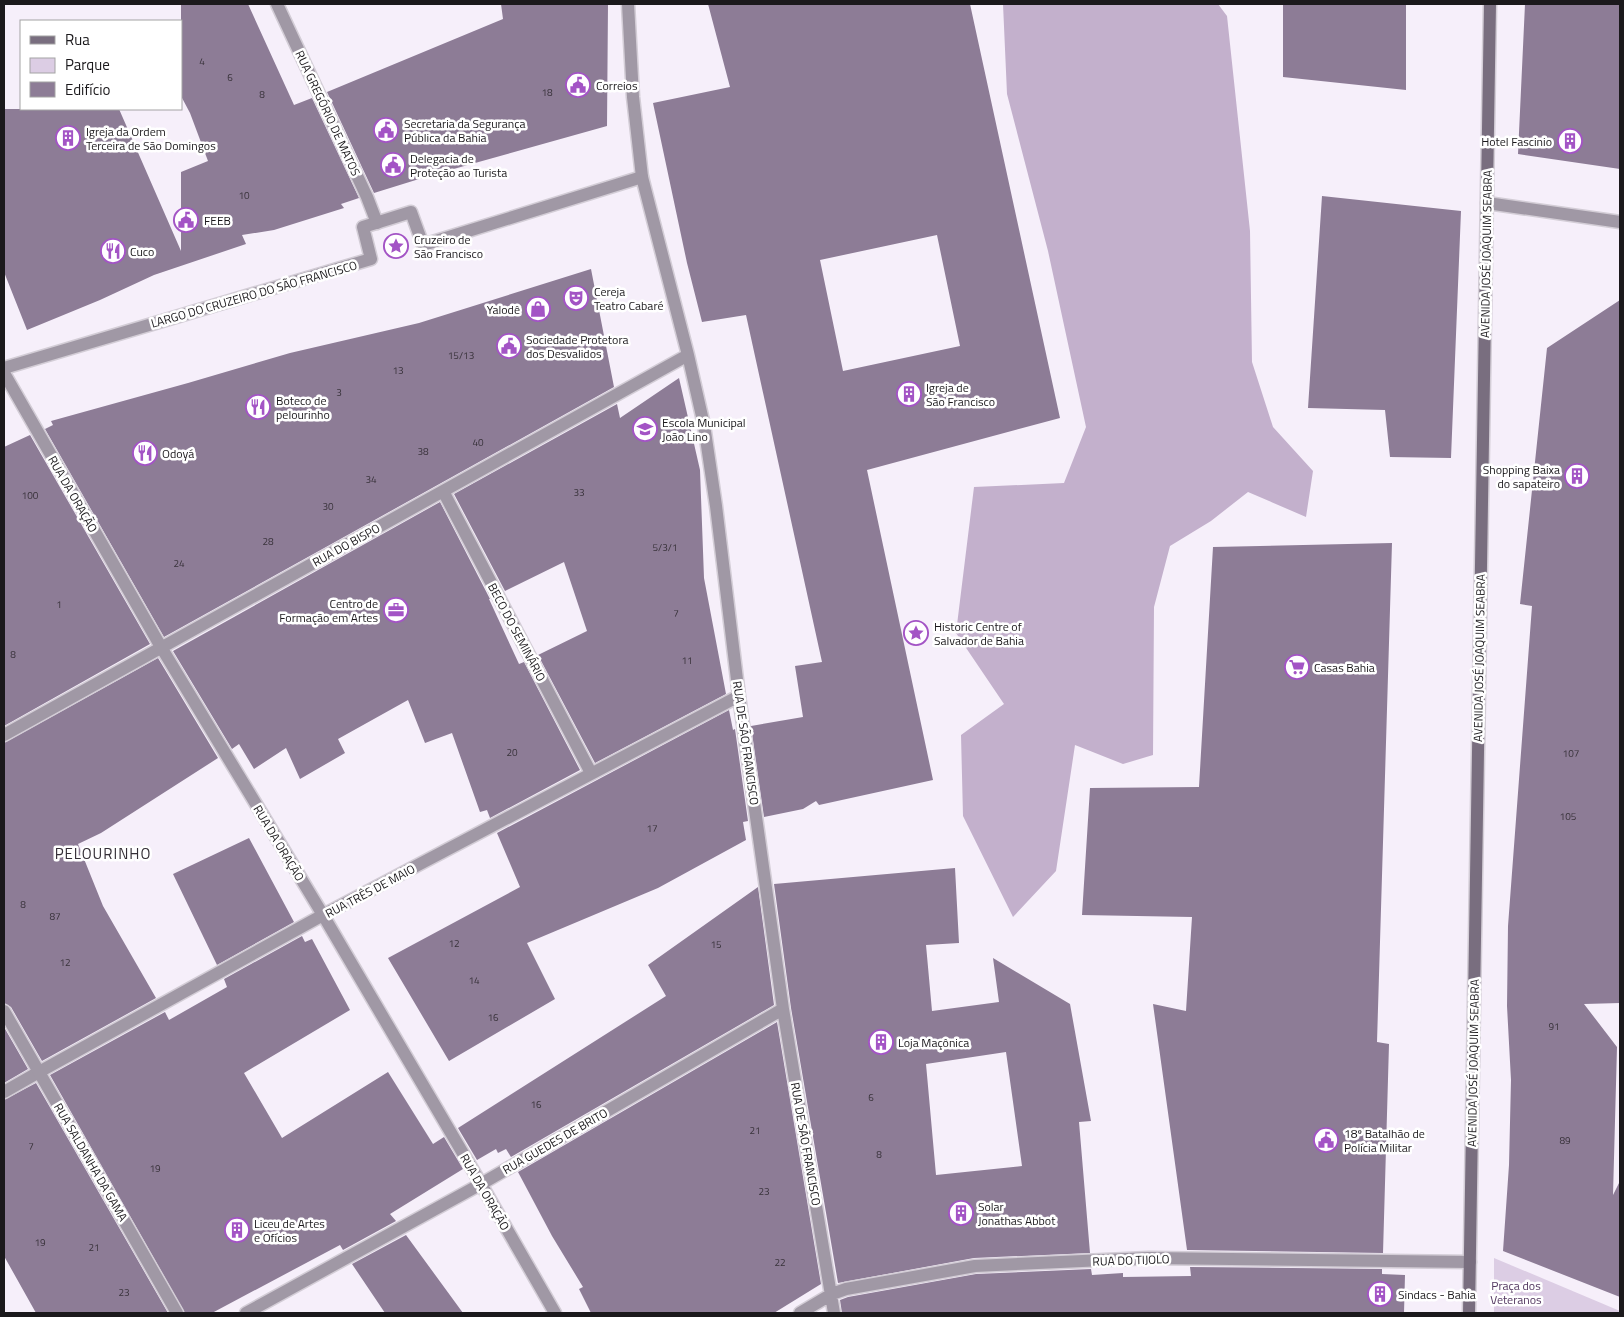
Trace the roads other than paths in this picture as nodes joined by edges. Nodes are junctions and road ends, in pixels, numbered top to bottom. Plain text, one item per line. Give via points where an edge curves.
1 (277, 4) edge
2 (628, 4) edge
3 (1490, 4) edge
4 (642, 177) junction
5 (1487, 204) junction
6 (377, 222) junction
7 (1620, 222) edge
8 (688, 355) junction
9 (4, 368) edge
10 (4, 373) edge
11 (444, 491) junction
12 (161, 647) junction
13 (739, 696) junction
14 (4, 735) edge
15 (591, 773) junction
16 (323, 916) junction
17 (783, 1009) junction
18 (4, 1011) edge
19 (39, 1072) junction
20 (4, 1092) edge
21 (481, 1184) junction
22 (1470, 1262) junction
23 (832, 1294) junction
24 (178, 1313) edge
25 (246, 1313) edge
26 (555, 1313) edge
27 (800, 1313) edge
28 (834, 1313) edge
29 (1469, 1313) edge

1 - 6 street, RUA GREGÓRIO DE MATOS
2 - 4 street, RUA DE SÃO FRANCISCO via 633,97
3 - 5 main road, AVENIDA JOSÉ JOAQUIM SEABRA
4 - 6 street via 423,245 411,212
4 - 8 street, RUA DE SÃO FRANCISCO
5 - 7 street
5 - 22 main road, AVENIDA JOSÉ JOAQUIM SEABRA
6 - 9 street, LARGO DO CRUZEIRO DO SÃO FRANCISCO via 363,227 371,260
8 - 11 street, RUA DO BISPO
8 - 13 street, RUA DE SÃO FRANCISCO via 706,443
10 - 12 street, RUA DA ORAÇÃO
11 - 12 street, RUA DO BISPO
11 - 15 street, BECO DO SEMINÁRIO
12 - 14 street, RUA DO BISPO
12 - 16 street, RUA DA ORAÇÃO
13 - 15 street, RUA TRÊS DE MAIO
13 - 17 street, RUA DE SÃO FRANCISCO
15 - 16 street, RUA TRÊS DE MAIO
16 - 19 street, RUA TRÊS DE MAIO
16 - 21 street, RUA DA ORAÇÃO
17 - 21 street, RUA GUEDES DE BRITO
17 - 23 street, RUA DE SÃO FRANCISCO
18 - 19 street, RUA SALDANHA DA GAMA
19 - 20 street, RUA TRÊS DE MAIO
19 - 24 street, RUA SALDANHA DA GAMA
21 - 25 street, RUA GUEDES DE BRITO
21 - 26 street, RUA DA ORAÇÃO
22 - 23 street, RUA DO TIJOLO via 1149,1258 994,1265
22 - 29 main road, AVENIDA JOSÉ JOAQUIM SEABRA
23 - 27 street, RUA DO TIJOLO
23 - 28 street, RUA DE SÃO FRANCISCO

